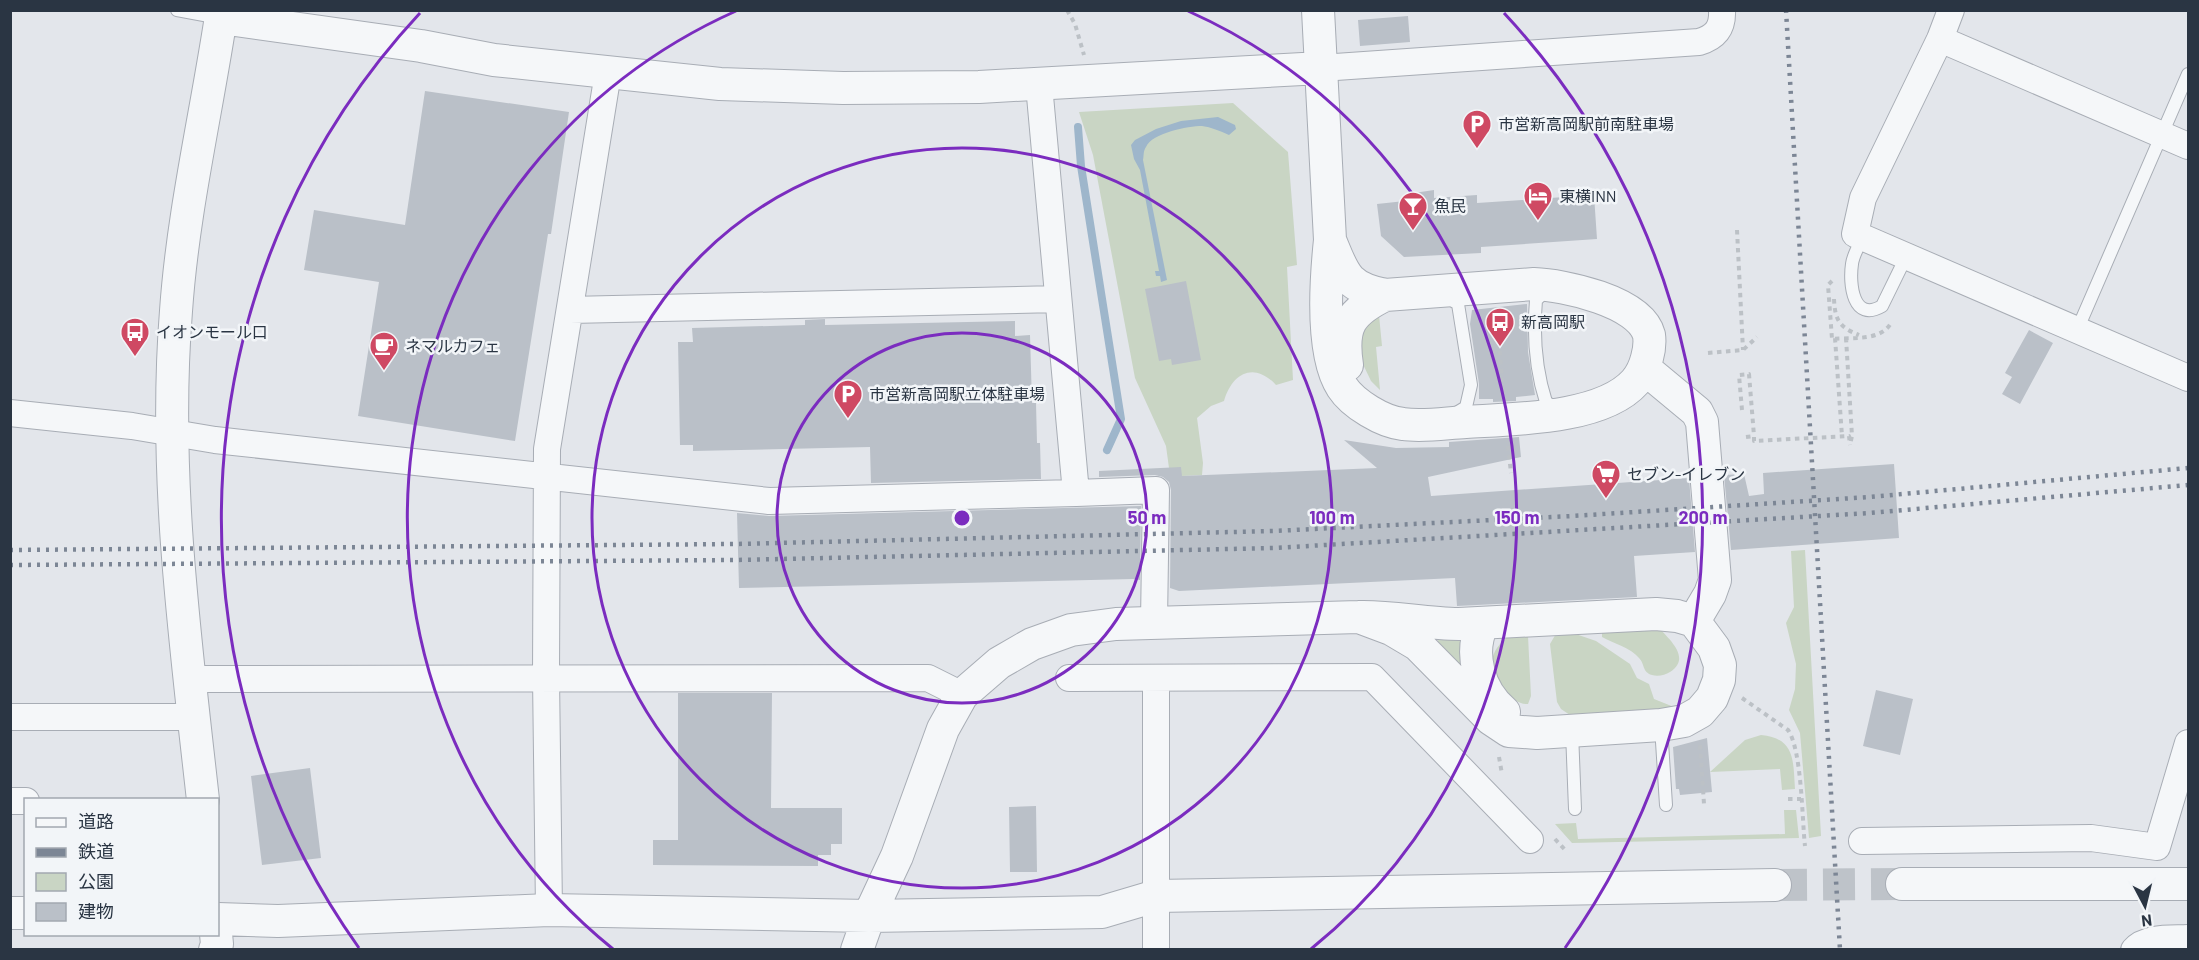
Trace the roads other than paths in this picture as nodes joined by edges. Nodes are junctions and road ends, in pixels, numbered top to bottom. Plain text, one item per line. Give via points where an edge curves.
1 (177, 10) edge
2 (1318, 10) edge
3 (1722, 10) edge
4 (1951, 10) edge
5 (222, 14) edge
6 (1940, 39) junction
7 (1321, 68) junction
8 (608, 73) junction
9 (2188, 74) edge
10 (1039, 85) junction
11 (2162, 134) junction
12 (2188, 146) edge
13 (1863, 237) junction
14 (1330, 240) junction
15 (1907, 255) junction
16 (1554, 284) junction
17 (1438, 291) junction
18 (1385, 295) junction
19 (1058, 299) junction
20 (570, 310) junction
21 (2078, 328) junction
22 (1644, 368) junction
23 (2188, 378) edge
24 (1361, 405) junction
25 (10, 413) edge
26 (1563, 413) junction
27 (1440, 424) junction
28 (171, 433) junction
29 (547, 475) junction
30 (1076, 493) junction
31 (1359, 617) junction
32 (1694, 621) junction
33 (1154, 622) junction
34 (1483, 623) junction
35 (546, 677) junction
36 (1069, 678) dead end
37 (1156, 678) junction
38 (190, 679) junction
39 (962, 695) junction
40 (10, 717) edge
41 (194, 717) junction
42 (1661, 725) junction
43 (1572, 731) junction
44 (1537, 733) junction
45 (2188, 743) edge
46 (203, 798) edge
47 (1666, 805) dead end
48 (1575, 809) dead end
49 (1530, 840) dead end
50 (1862, 841) dead end
51 (1902, 884) tunnel mouth
52 (2188, 884) edge
53 (1775, 885) tunnel mouth
54 (1156, 896) junction
55 (549, 910) junction
56 (869, 916) junction
57 (2188, 938) edge
58 (217, 939) edge
59 (857, 950) edge
60 (1156, 950) edge
61 (2134, 950) edge

1 - 5 lane
2 - 7 street
3 - 7 street via 1719,30 1712,38 1699,42
4 - 6 street
5 - 8 street via 494,60
5 - 28 street via 185,228 176,311
6 - 11 street
6 - 13 street via 1863,198 1855,234
7 - 10 street
7 - 14 street
8 - 10 street via 720,84 820,87
8 - 20 street
9 - 11 lane
10 - 19 street
11 - 12 street
11 - 21 lane
13 - 15 street
13 - 15 lane via 1852,263 1853,298 1859,307 1870,310 1882,306
14 - 18 street via 1344,273 1363,291
14 - 24 street via 1327,323 1333,368 1342,388
15 - 21 street
16 - 17 street
16 - 22 street via 1603,298 1638,319 1649,334
16 - 26 lane via 1536,300 1534,330 1538,377 1546,402
17 - 18 street
17 - 27 lane via 1458,304 1471,386 1466,407
18 - 24 street via 1355,314 1346,330 1349,375
19 - 20 street
19 - 30 street
20 - 29 street via 547,449
21 - 23 street
22 - 26 street via 1617,397
22 - 32 street via 1697,412 1702,422 1715,580
24 - 27 street via 1376,416 1402,424
25 - 28 street
26 - 27 street
28 - 29 street
28 - 38 street via 177,558
29 - 30 street via 769,501
29 - 35 street
30 - 33 street via 1156,490
31 - 33 street
31 - 34 street via 1386,616 1435,624
31 - 44 street via 1418,645 1491,719 1509,731
32 - 34 street via 1656,614
32 - 42 street via 1714,648 1720,665 1719,681 1700,712 1684,721
33 - 39 street via 1071,630 1032,644 999,663
34 - 44 street via 1476,645 1476,663 1487,694 1519,725
35 - 38 street
35 - 39 street via 928,678
35 - 55 street
36 - 37 street
37 - 49 street via 1372,677
37 - 54 street
38 - 41 street
39 - 56 street via 943,729 897,856
40 - 41 street
41 - 46 street
42 - 43 street
42 - 47 lane
43 - 44 street
43 - 48 lane
45 - 50 street via 2157,847 2091,838
51 - 52 street
53 - 54 street
54 - 56 street via 1102,912
54 - 60 street
55 - 56 street
55 - 58 street via 278,921
56 - 59 street
57 - 61 street via 2150,940

